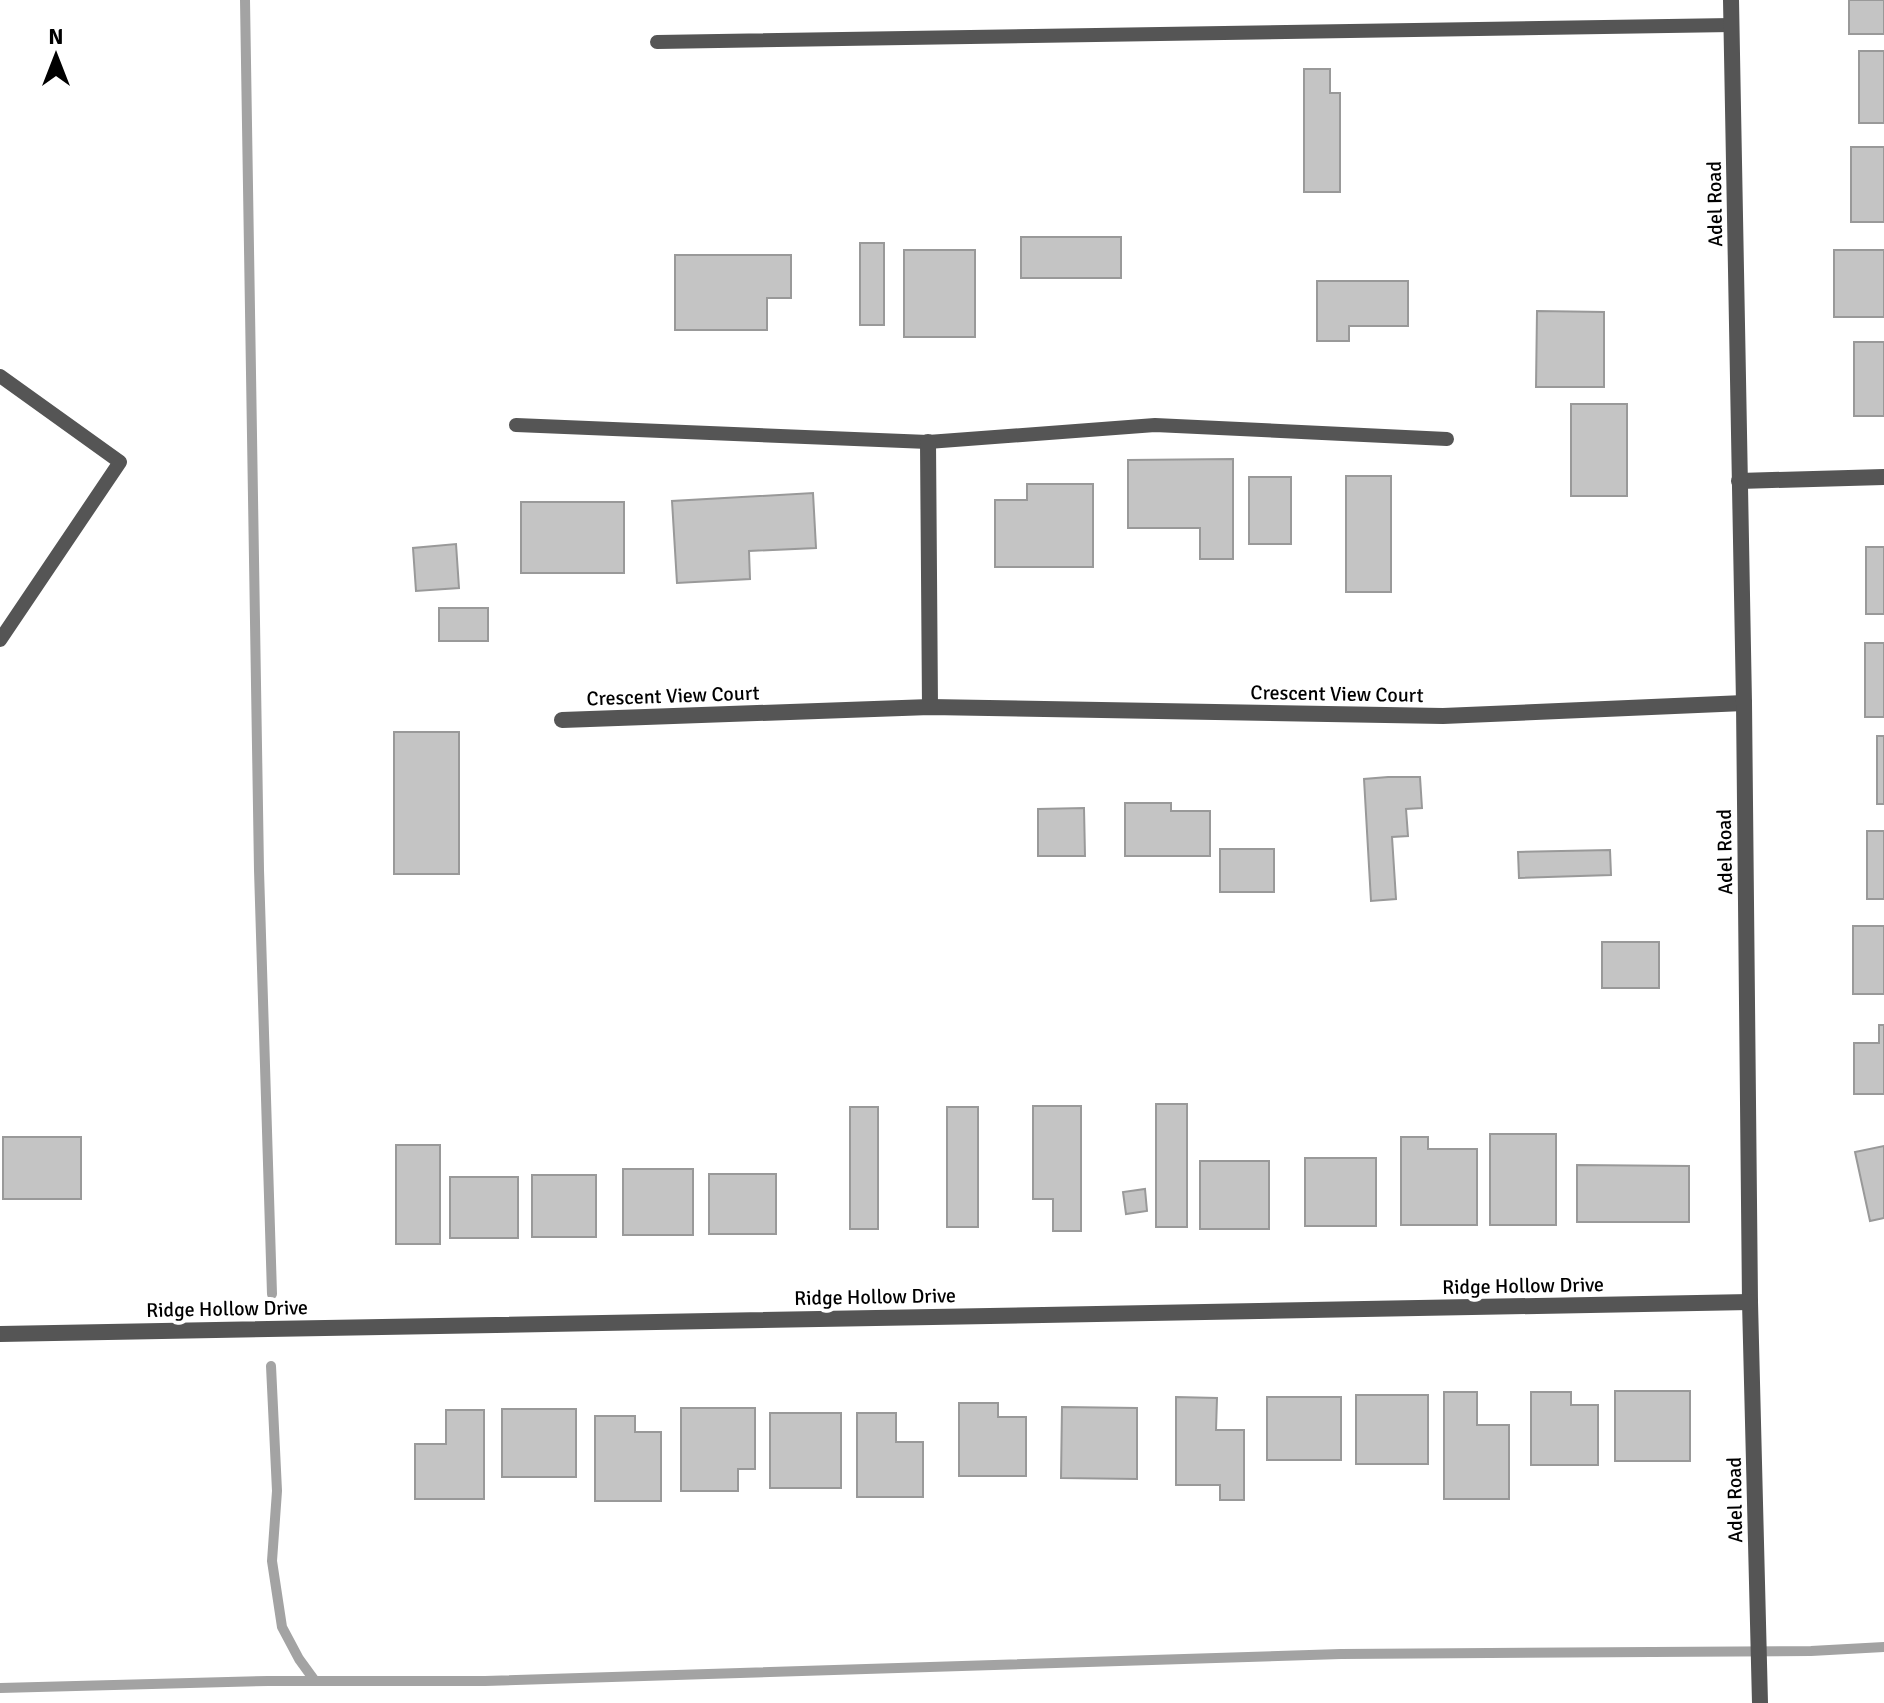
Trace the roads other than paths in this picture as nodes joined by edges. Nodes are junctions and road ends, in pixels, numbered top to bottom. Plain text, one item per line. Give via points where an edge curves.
1 (1731, 0) edge
2 (1732, 25) junction
3 (657, 42) dead end
4 (0, 376) edge
5 (516, 425) dead end
6 (1447, 439) dead end
7 (928, 442) junction
8 (1884, 477) edge
9 (1739, 481) junction
10 (0, 640) edge
11 (1744, 703) junction
12 (930, 707) junction
13 (562, 720) dead end
14 (1750, 1302) junction
15 (0, 1334) edge
16 (1760, 1703) edge

1 - 2 street, Adel Road
2 - 3 lane
2 - 9 street, Adel Road
4 - 10 lane via 120,462
5 - 7 lane
6 - 7 lane via 1155,425
7 - 12 street
8 - 9 street
9 - 11 street, Adel Road
11 - 12 street, Crescent View Court via 1443,716
11 - 14 street, Adel Road
12 - 13 street, Crescent View Court
14 - 15 street, Ridge Hollow Drive
14 - 16 street, Adel Road

